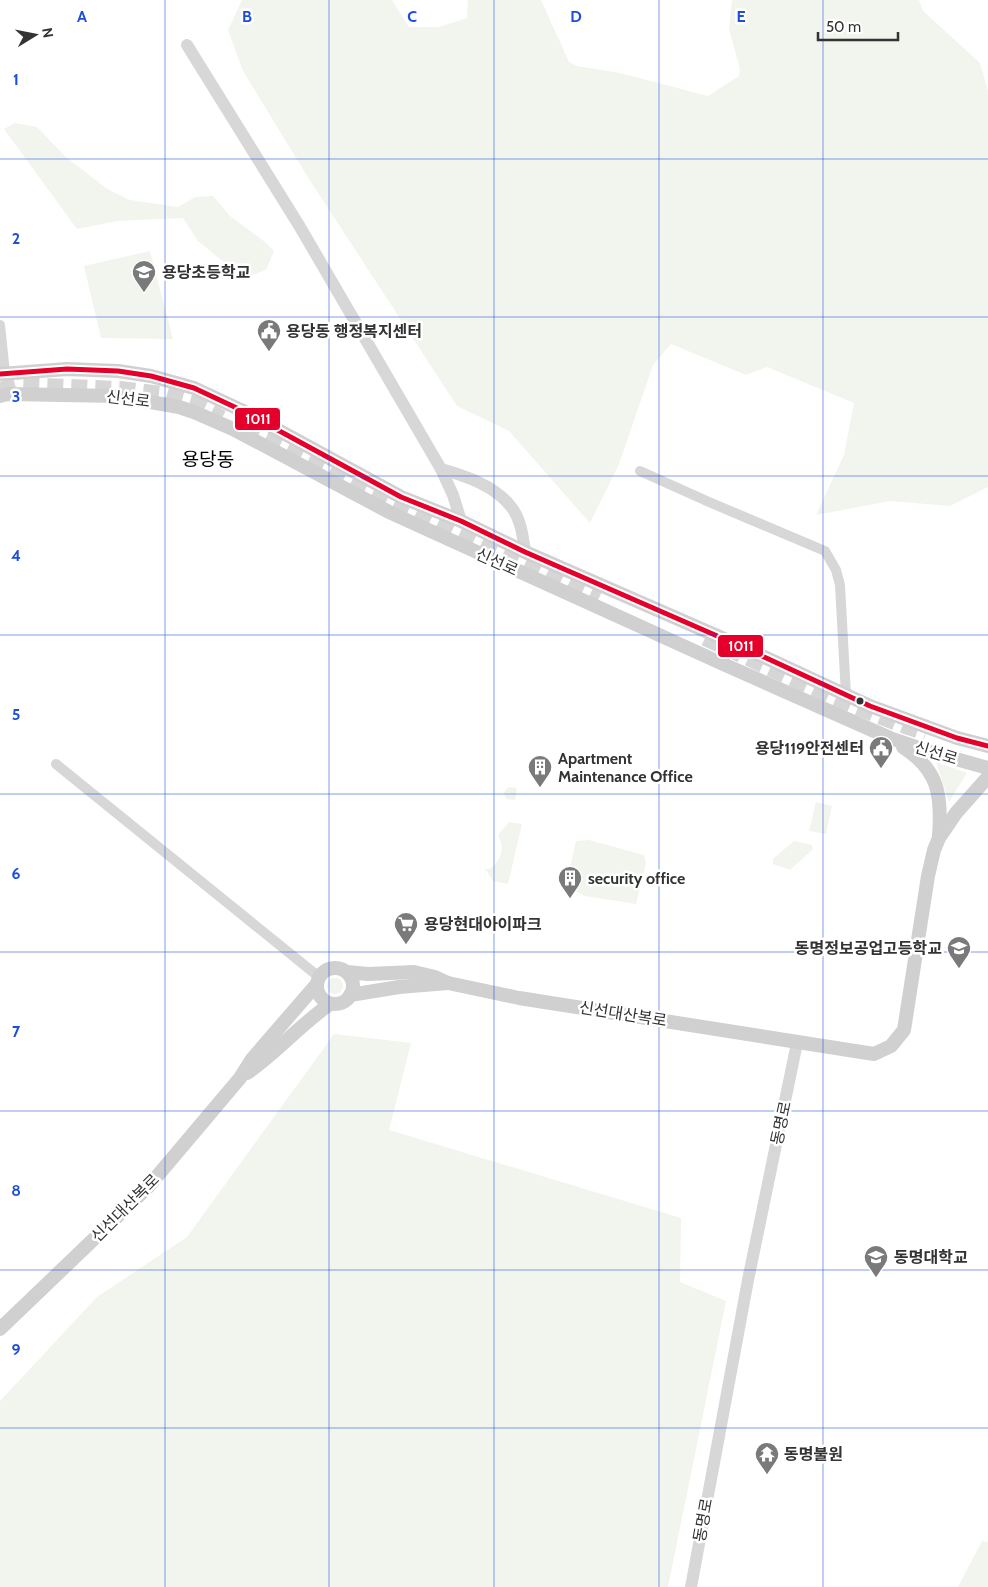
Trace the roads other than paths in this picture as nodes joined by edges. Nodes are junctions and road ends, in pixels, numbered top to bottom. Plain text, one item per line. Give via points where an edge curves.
1 (187, 45) dead end
2 (0, 325) edge
3 (3, 373) edge
4 (0, 396) edge
5 (441, 469) junction
6 (640, 471) dead end
7 (460, 521) junction
8 (525, 552) junction
9 (846, 696) junction
10 (890, 738) junction
11 (988, 746) edge
12 (56, 764) dead end
13 (988, 768) edge
14 (988, 777) edge
15 (939, 838) junction
16 (347, 972) junction
17 (318, 981) junction
18 (448, 984) junction
19 (350, 995) junction
20 (330, 1004) junction
21 (797, 1043) junction
22 (240, 1078) junction
23 (0, 1330) edge
24 (691, 1587) edge

1 - 5 street via 300,227
2 - 3 street
3 - 7 main road, 신선로 via 67,369 118,371 194,388 249,414 400,497
4 - 10 main road, 신선로 via 116,396 194,412 233,429 400,517
5 - 7 street
5 - 8 street via 480,482 511,506 517,517
6 - 9 street via 825,551 840,585
7 - 8 main road, 신선로
8 - 9 main road, 신선로
9 - 11 main road, 신선로 via 957,738
10 - 13 main road, 신선로
10 - 15 main road via 915,755 937,784 941,814
12 - 17 street
14 - 15 main road
15 - 21 main road via 928,876 904,1030 891,1046 874,1054
16 - 17 main road, 신선대산복로 via 331,968 324,971
16 - 18 main road, 신선대산복로 via 414,972 436,977
16 - 19 main road via 353,987
17 - 20 main road via 318,993
17 - 22 main road, 신선대산복로 via 252,1059
18 - 19 main road, 신선대산복로
18 - 21 main road, 신선대산복로
19 - 20 main road, 신선대산복로 via 345,1001
20 - 22 main road, 신선대산복로
21 - 24 street, 동명로 via 748,1280
22 - 23 main road, 신선대산복로 via 148,1188

